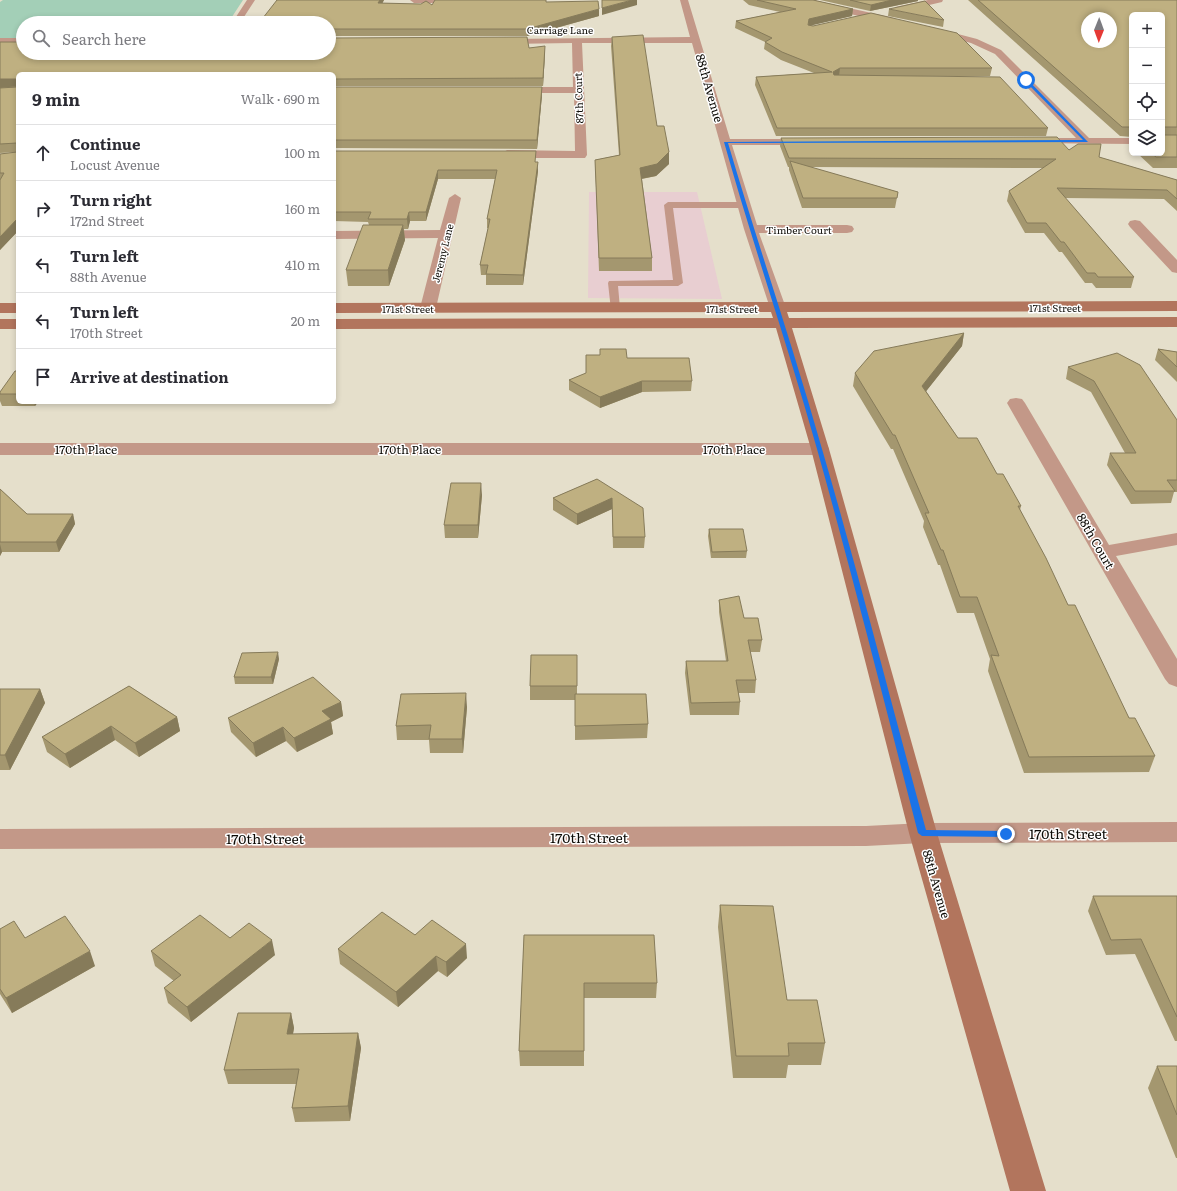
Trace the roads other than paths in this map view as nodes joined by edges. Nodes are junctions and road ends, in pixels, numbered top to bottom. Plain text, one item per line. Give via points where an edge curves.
1 (251, 0) edge
2 (414, 0) edge
3 (520, 0) edge
4 (684, 0) edge
5 (802, 0) edge
6 (938, 0) edge
7 (871, 15) junction
8 (241, 16) edge
9 (849, 21) edge
10 (907, 24) edge
11 (921, 28) edge
12 (489, 40) edge
13 (577, 40) junction
14 (696, 40) junction
15 (0, 41) edge
16 (16, 41) edge
17 (1010, 80) dead end
18 (1026, 80) junction
19 (499, 90) edge
20 (578, 90) junction
21 (1016, 141) edge
22 (1086, 141) junction
23 (1129, 141) edge
24 (726, 142) junction
25 (820, 142) edge
26 (496, 154) edge
27 (455, 198) dead end
28 (744, 205) junction
29 (1135, 224) dead end
30 (847, 229) dead end
31 (751, 230) junction
32 (446, 234) junction
33 (336, 235) edge
34 (1177, 269) edge
35 (1177, 306) edge
36 (0, 308) edge
37 (16, 308) edge
38 (336, 308) edge
39 (428, 308) junction
40 (615, 308) junction
41 (780, 316) junction
42 (1177, 322) edge
43 (0, 324) edge
44 (16, 324) edge
45 (336, 324) edge
46 (1016, 403) dead end
47 (0, 449) edge
48 (820, 449) junction
49 (1177, 539) edge
50 (1102, 552) junction
51 (1177, 679) edge
52 (1177, 832) edge
53 (922, 833) junction
54 (0, 839) edge
55 (1028, 1191) edge

1 - 8 street
2 - 3 street
4 - 14 street, 88th Avenue
5 - 7 street
6 - 7 street
7 - 9 street
7 - 10 street
11 - 18 street via 988,45
12 - 13 street, Carriage Lane
13 - 14 street, Carriage Lane
13 - 20 street, 87th Court
14 - 24 street, 88th Avenue
15 - 16 street
17 - 18 street
18 - 22 street
19 - 20 street
20 - 26 street, 87th Court via 581,155
21 - 22 street
22 - 23 street
24 - 25 street
24 - 28 street, 88th Avenue
27 - 32 street, Jeremy Lane
28 - 31 street, 88th Avenue
28 - 40 lane via 668,205 678,283 614,283
29 - 34 street
30 - 31 street, Timber Court
31 - 41 street, 88th Avenue
32 - 33 street
32 - 39 street, Jeremy Lane
35 - 41 street, 171st Street
36 - 37 street
38 - 39 street, 171st Street
39 - 40 street, 171st Street
40 - 41 street, 171st Street
41 - 42 street, 171st Street
41 - 45 street, 171st Street
41 - 48 street, 88th Avenue
43 - 44 street
46 - 50 street, 88th Court
47 - 48 street, 170th Place
48 - 53 street, 88th Avenue
49 - 50 street
50 - 51 street, 88th Court
52 - 53 street, 170th Street
53 - 54 street, 170th Street via 858,836
53 - 55 street, 88th Avenue

